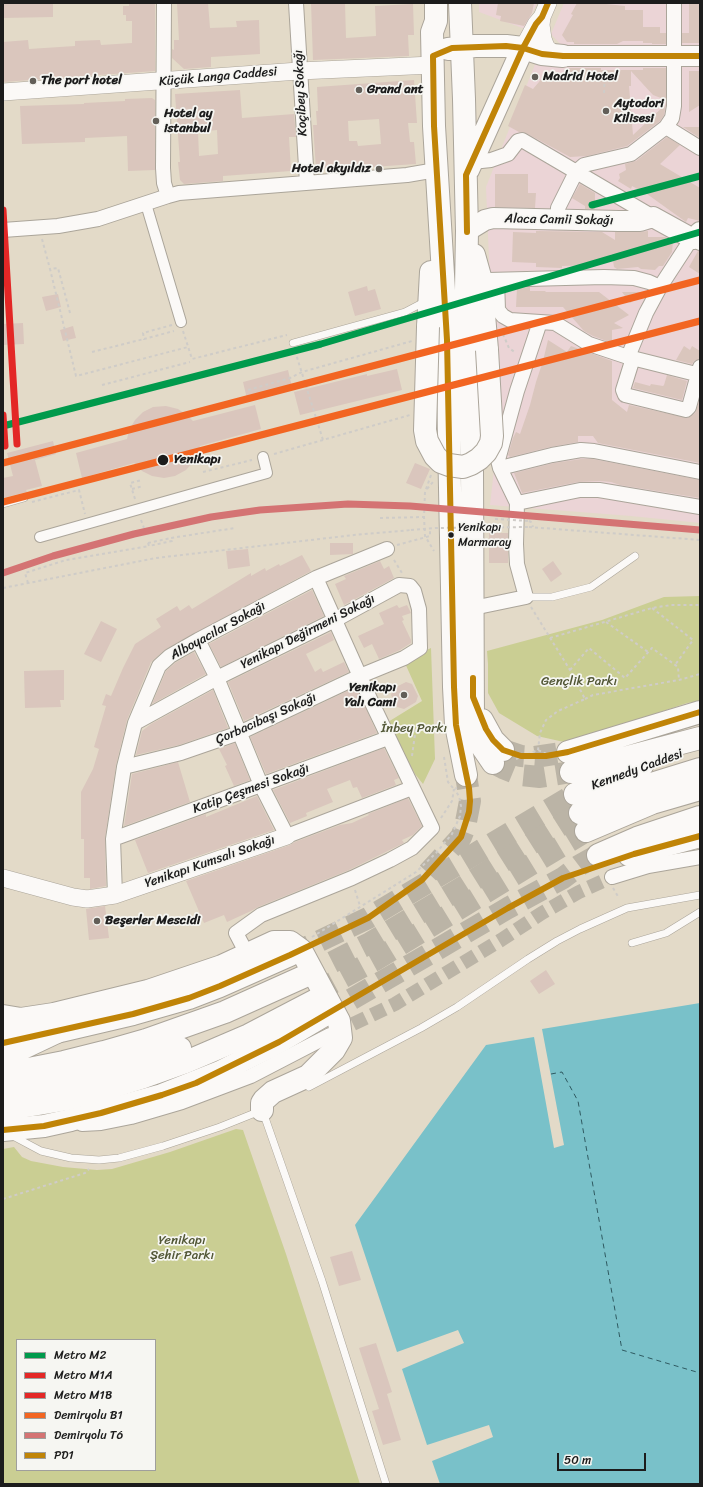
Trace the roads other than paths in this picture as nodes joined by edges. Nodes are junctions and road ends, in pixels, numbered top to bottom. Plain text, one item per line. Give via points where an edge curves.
1 (164, 3) edge
2 (296, 3) edge
3 (427, 3) edge
4 (436, 3) edge
5 (674, 3) edge
6 (460, 8) edge
7 (545, 10) edge
8 (432, 32) junction
9 (497, 46) junction
10 (462, 47) junction
11 (522, 48) junction
12 (563, 56) junction
13 (674, 56) junction
14 (700, 56) edge
15 (433, 60) junction
16 (299, 71) junction
17 (163, 82) junction
18 (3, 92) edge
19 (666, 128) junction
20 (700, 148) edge
21 (469, 168) junction
22 (436, 170) junction
23 (576, 172) junction
24 (307, 183) junction
25 (168, 196) junction
26 (146, 204) junction
27 (653, 217) junction
28 (557, 219) junction
29 (439, 224) junction
30 (3, 230) edge
31 (467, 231) junction
32 (698, 238) edge
33 (489, 280) junction
34 (660, 287) junction
35 (429, 298) junction
36 (540, 322) junction
37 (181, 326) road end
38 (293, 343) road end
39 (631, 358) junction
40 (699, 372) edge
41 (263, 457) road end
42 (500, 468) junction
43 (700, 472) edge
44 (24, 498) dead end
45 (517, 503) junction
46 (3, 504) edge
47 (700, 507) edge
48 (40, 537) dead end
49 (387, 548) road end
50 (635, 556) dead end
51 (316, 578) junction
52 (526, 597) junction
53 (473, 608) junction
54 (335, 620) junction
55 (198, 640) junction
56 (404, 658) joint
57 (360, 676) junction
58 (217, 678) junction
59 (700, 712) edge
60 (135, 723) junction
61 (240, 734) junction
62 (388, 738) junction
63 (700, 738) edge
64 (700, 748) edge
65 (503, 758) tunnel mouth
66 (124, 767) junction
67 (700, 769) edge
68 (460, 783) tunnel mouth
69 (261, 786) junction
70 (412, 788) junction
71 (700, 789) edge
72 (581, 812) junction
73 (700, 817) edge
74 (287, 836) junction
75 (700, 836) edge
76 (113, 839) junction
77 (700, 857) edge
78 (606, 870) junction
79 (3, 878) edge
80 (115, 895) junction
81 (700, 895) edge
82 (700, 912) edge
83 (632, 943) dead end
84 (294, 951) junction
85 (247, 954) junction
86 (318, 1004) junction
87 (3, 1016) edge
88 (57, 1032) junction
89 (3, 1034) edge
90 (28, 1038) junction
91 (3, 1043) edge
92 (3, 1054) edge
93 (3, 1074) edge
94 (304, 1089) dead end
95 (3, 1094) edge
96 (266, 1108) junction
97 (3, 1110) edge
98 (3, 1131) edge
99 (386, 1484) edge

1 - 17 street
2 - 16 street, Koçibey Sokağı
3 - 8 main road
4 - 8 main road via 436,21
5 - 13 street
6 - 9 main road via 478,33
6 - 10 main road
7 - 11 street
7 - 12 street via 541,25 546,47 552,53
8 - 15 main road
9 - 10 main road
9 - 11 main road
10 - 15 main road via 448,49
10 - 21 main road
11 - 12 main road via 542,54
11 - 21 main road
12 - 13 main road
13 - 14 main road
13 - 19 street via 674,106 672,118
15 - 16 street, Küçük Langa Caddesi
15 - 22 main road
16 - 17 street, Küçük Langa Caddesi
16 - 24 street, Koçibey Sokağı
17 - 18 street, Küçük Langa Caddesi
17 - 25 street via 163,168
19 - 20 street
19 - 23 street via 631,154 584,165
21 - 23 street via 508,154 518,141 522,140
21 - 31 main road
22 - 24 street via 407,175
22 - 29 main road
23 - 27 street
23 - 28 street via 558,208
24 - 25 street
25 - 26 street
26 - 30 street via 98,219 58,226
26 - 37 street
27 - 28 main road, Alaca Camii Sokağı via 626,221
27 - 32 main road
28 - 31 main road, Alaca Camii Sokağı via 492,218
29 - 35 main road via 432,259
29 - 68 main road via 447,340 454,687
31 - 33 main road
31 - 53 main road
32 - 34 street via 688,244
33 - 34 street via 634,278
33 - 35 main road, bridge via 487,350 492,436 486,452 479,459 463,467 449,466 441,462 434,456 427,441 422,334
33 - 36 street via 498,310 503,316 510,320
34 - 39 street via 646,313
35 - 38 lane via 405,312
36 - 39 street via 560,325 590,344
36 - 42 street via 502,443 498,460
39 - 40 street
39 - 40 street via 623,390 625,395 686,410
41 - 48 street via 267,473
42 - 43 street via 581,450
42 - 45 street
44 - 46 lane
45 - 47 street via 580,490 599,490
45 - 52 street via 517,564
49 - 51 street, Alboyacılar Sokağı
50 - 52 lane via 591,586 552,597
51 - 54 street
51 - 55 street, Alboyacılar Sokağı
52 - 53 street
53 - 65 main road via 473,725 476,738
54 - 56 street, Yenikapı Değirmeni Sokağı via 399,584 410,586 414,591 418,609 420,648
54 - 57 street
54 - 58 street, Yenikapı Değirmeni Sokağı
55 - 58 street
55 - 60 street, Alboyacılar Sokağı via 170,656 159,666
56 - 57 street, Çorbacıbaşı Sokağı
57 - 61 street, Çorbacıbaşı Sokağı
57 - 62 street
58 - 60 street, Yenikapı Değirmeni Sokağı
58 - 61 street
59 - 63 main road via 564,760
60 - 66 street, Alboyacılar Sokağı
61 - 66 street, Çorbacıbaşı Sokağı via 182,753
61 - 69 street
62 - 69 street, Katip Çeşmesi Sokağı
62 - 70 street
64 - 72 main road, Kennedy Caddesi via 609,778
66 - 76 street, Alboyacılar Sokağı
67 - 72 main road via 645,786
69 - 74 street
69 - 76 street, Katip Çeşmesi Sokağı
70 - 74 street, Yenikapı Kumsalı Sokağı
70 - 85 street via 432,828 412,848 352,878 262,915 236,933
71 - 72 main road via 652,803
73 - 78 main road via 636,838
74 - 80 street, Yenikapı Kumsalı Sokağı
75 - 78 main road via 634,854
76 - 80 street, Alboyacılar Sokağı
77 - 78 street
79 - 80 street, Yenikapı Kumsalı Sokağı via 73,897 87,899
81 - 94 lane via 627,908 557,941 457,1007
82 - 83 lane via 666,933
84 - 85 main road via 290,942 274,942
84 - 88 main road via 189,998
84 - 96 main road via 310,967 339,1021 341,1038 334,1050 308,1076 273,1092 264,1100 262,1103
85 - 87 main road via 222,966 148,991 54,1014 22,1019
86 - 93 main road via 225,1012 104,1052
86 - 95 main road via 256,1019 167,1053 87,1076
86 - 97 main road via 249,1036 144,1077 68,1099
86 - 98 main road via 242,1061 196,1083 135,1104 44,1126
88 - 90 main road
88 - 92 main road via 21,1049
89 - 90 main road
90 - 91 main road
96 - 98 lane via 163,1146 119,1158 99,1160 71,1158 41,1151
96 - 99 lane

